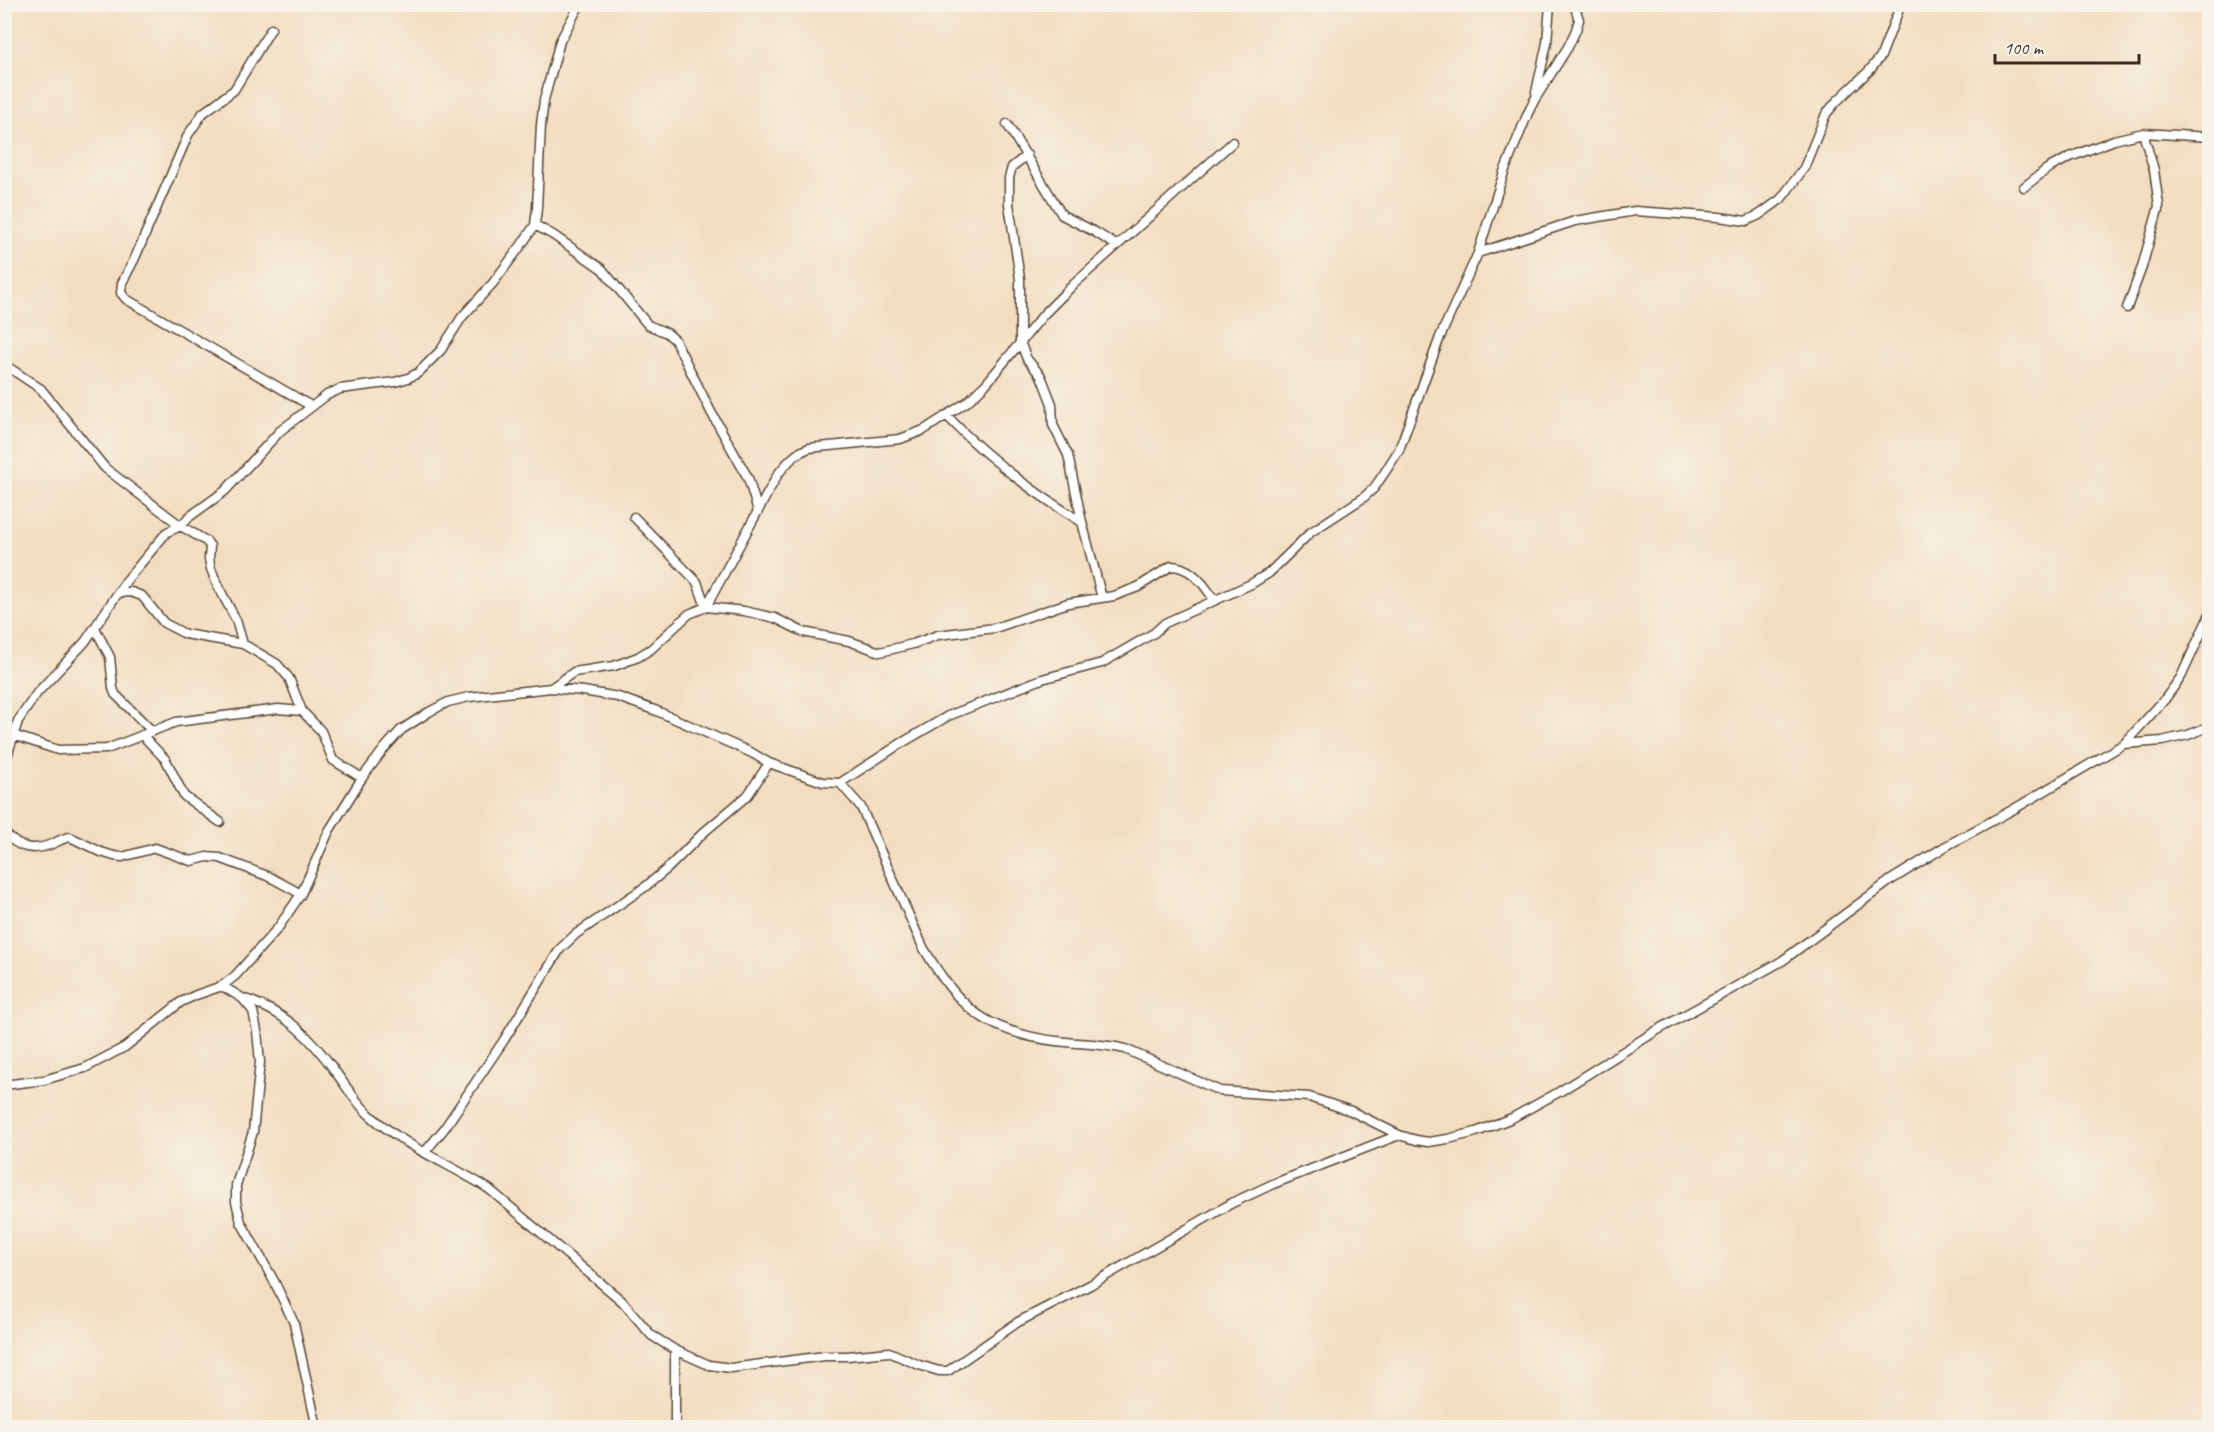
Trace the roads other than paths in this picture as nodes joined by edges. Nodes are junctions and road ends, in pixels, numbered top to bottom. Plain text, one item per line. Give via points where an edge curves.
1 (580, 4) edge
2 (1550, 4) edge
3 (1574, 4) edge
4 (1901, 4) edge
5 (271, 29) dead end
6 (1535, 99) junction
7 (1007, 124) dead end
8 (2143, 133) junction
9 (2210, 137) edge
10 (1233, 142) dead end
11 (1027, 155) junction
12 (2024, 188) dead end
13 (535, 225) junction
14 (1116, 245) junction
15 (1478, 253) junction
16 (2127, 308) dead end
17 (1020, 342) junction
18 (4, 360) edge
19 (311, 406) junction
20 (947, 416) junction
21 (758, 511) junction
22 (634, 517) dead end
23 (1082, 522) junction
24 (181, 526) junction
25 (118, 593) junction
26 (1102, 598) junction
27 (1214, 600) junction
28 (706, 607) junction
29 (2210, 614) edge
30 (95, 628) junction
31 (243, 644) junction
32 (551, 688) junction
33 (302, 711) junction
34 (2210, 726) edge
35 (152, 731) junction
36 (13, 735) junction
37 (142, 735) junction
38 (2124, 744) junction
39 (769, 763) junction
40 (4, 766) edge
41 (362, 778) junction
42 (840, 783) junction
43 (220, 822) dead end
44 (4, 832) edge
45 (301, 894) junction
46 (222, 986) junction
47 (242, 998) junction
48 (4, 1085) edge
49 (1399, 1135) junction
50 (424, 1153) junction
51 (675, 1350) junction
52 (317, 1428) edge
53 (675, 1428) edge

1 - 13 street via 560,41 542,112
2 - 6 street via 1547,44
3 - 6 street via 1579,20 1576,30
4 - 15 street via 1881,56 1826,114 1804,168 1781,199 1759,215 1746,221 1635,211 1575,221
5 - 19 street via 234,90 203,112 188,135 121,293
6 - 15 street via 1504,172
7 - 11 street
8 - 9 street
8 - 12 street via 2070,157
8 - 16 street via 2159,206
10 - 14 street
11 - 14 street via 1062,215
11 - 17 street via 1012,167 1009,178 1020,279
13 - 19 street via 493,283 462,317 441,350 418,373 395,382 340,389
13 - 21 street via 602,269 648,325 675,340 748,478
14 - 17 street
15 - 27 street via 1440,338 1399,450 1374,488 1311,532 1269,573
17 - 20 street via 985,385
17 - 23 street via 1050,398 1053,425 1074,475
18 - 24 street via 8,367 41,389 105,468
19 - 24 street via 280,430 225,491
20 - 21 street via 900,439 798,452 778,474
20 - 23 street via 998,464
21 - 28 street
22 - 28 street via 697,582
23 - 26 street
24 - 25 street via 167,532 154,545
24 - 31 street via 210,546 211,569
25 - 30 street
25 - 31 street via 142,596 164,623 185,634
26 - 27 street via 1128,592 1175,565 1201,581
26 - 28 street via 1052,608 995,628 938,634 880,652 803,632 775,618
27 - 42 street via 1165,623 1102,663 1042,679 948,716
28 - 32 street via 689,615 638,657 614,666 574,672
29 - 38 street via 2181,677
30 - 35 street via 110,657 115,694
30 - 36 street via 37,693
31 - 33 street via 283,669
32 - 39 street via 618,697
32 - 41 street via 448,702 401,730
33 - 35 street via 278,709 188,720
33 - 41 street via 321,731 333,760
34 - 38 street via 2162,741
35 - 37 street
36 - 37 street via 69,751 107,749
36 - 40 street
37 - 43 street via 166,760 184,796
38 - 49 street via 1891,880 1782,961 1512,1118 1448,1139 1428,1142
39 - 42 street via 823,782
39 - 50 street via 748,795 668,868 560,949 504,1040
41 - 45 street via 321,845
42 - 49 street via 861,807 932,964 970,1010 1021,1035 1125,1049 1220,1090 1309,1097 1352,1111
44 - 45 street via 23,847 41,847 70,837 114,856 155,848 191,861 220,858
45 - 46 street via 245,967
46 - 47 street
46 - 48 street via 181,1002 124,1047 85,1068 44,1080
47 - 50 street via 286,1017 323,1056 369,1115
47 - 52 street via 256,1020 260,1062 253,1132 236,1185 236,1202 241,1222 294,1323
49 - 51 street via 1232,1203 1018,1322 948,1371 919,1365 889,1352 731,1368 709,1365
50 - 51 street via 489,1189 622,1301 651,1335
51 - 53 street

